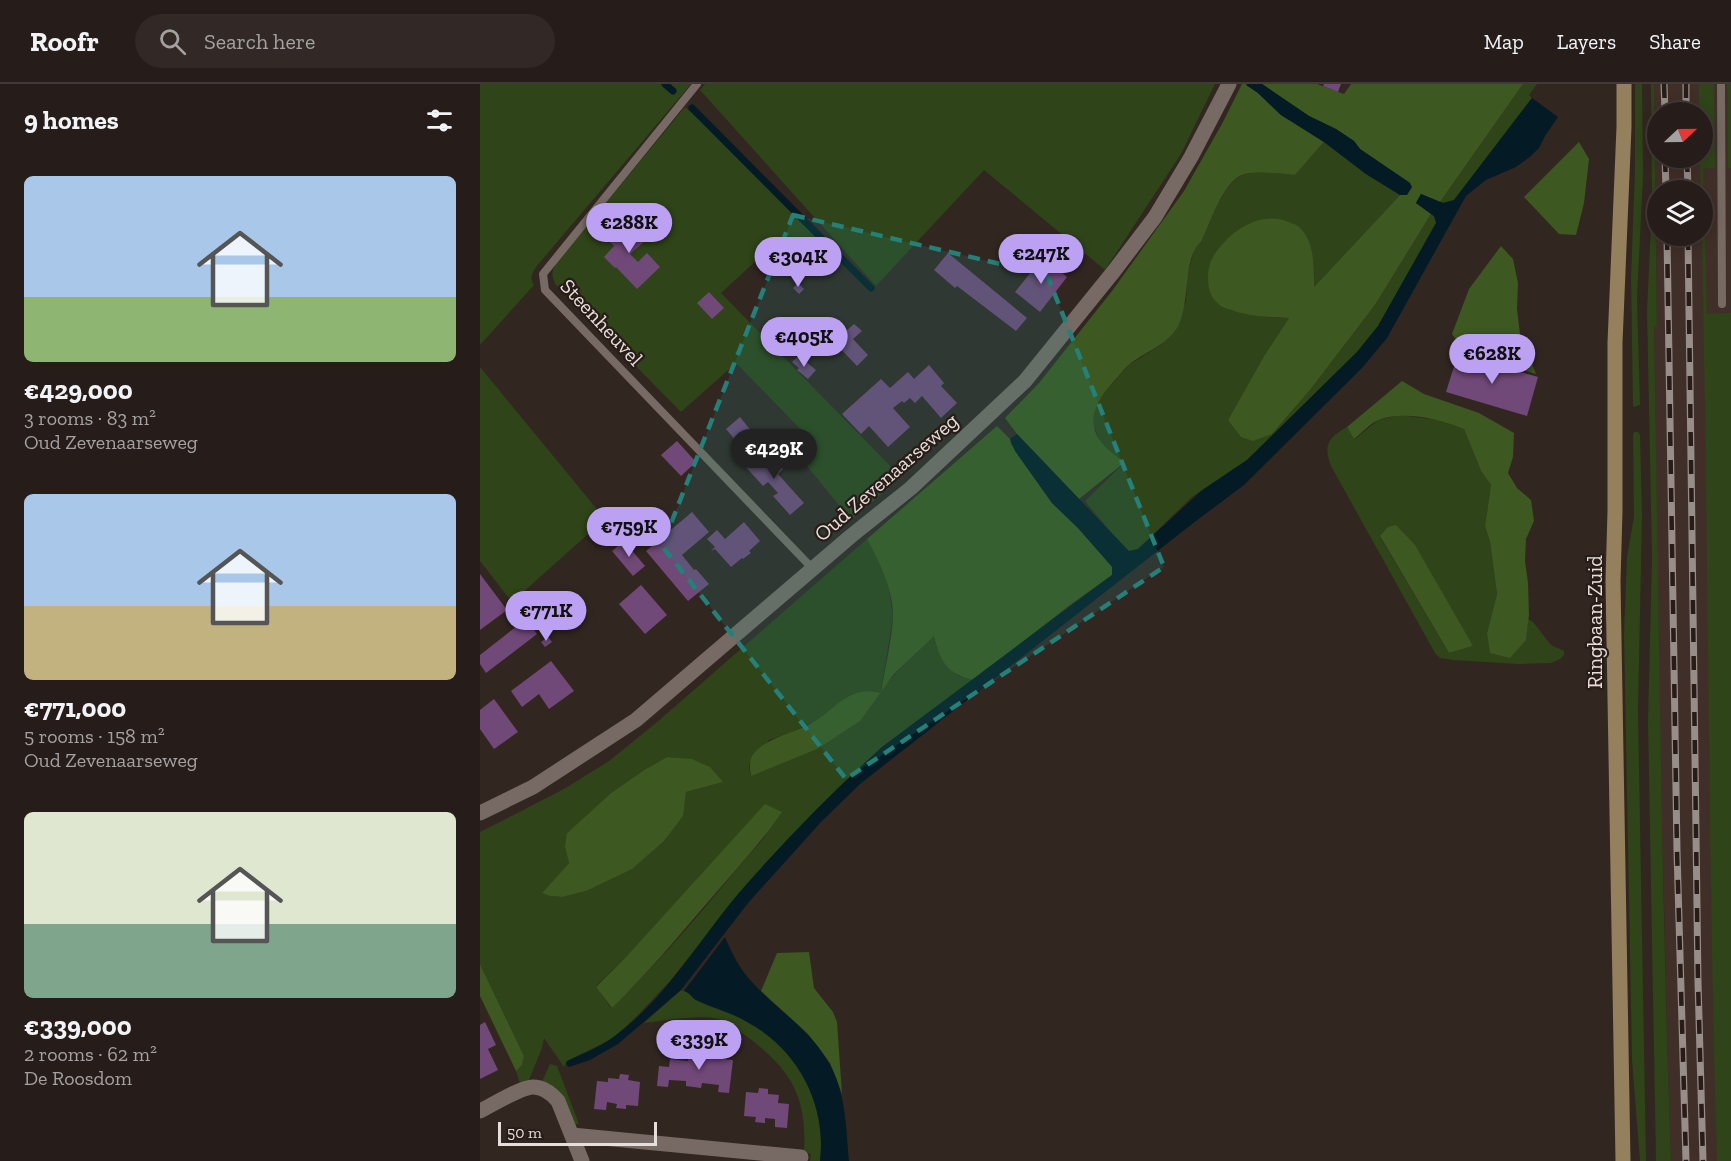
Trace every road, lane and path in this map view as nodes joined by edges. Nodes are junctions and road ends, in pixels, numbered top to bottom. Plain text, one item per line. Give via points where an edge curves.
1 (697, 84) edge
2 (1228, 84) edge
3 (1623, 84) edge
4 (1721, 84) edge
5 (1722, 304) dead end
6 (813, 569) junction
7 (480, 813) edge
8 (480, 1111) edge
9 (572, 1135) junction
10 (801, 1157) dead end
11 (582, 1161) edge
12 (1623, 1161) edge

1 - 6 lane, Steenheuvel via 543,274 545,290
2 - 6 street, Oud Zevenaarseweg via 1155,217 1025,381 911,488
3 - 12 street, Ringbaan-Zuid via 1613,581
4 - 5 lane
6 - 7 street, Oud Zevenaarseweg via 636,720 533,787
8 - 9 street via 534,1087 553,1094
9 - 10 street
9 - 11 street

